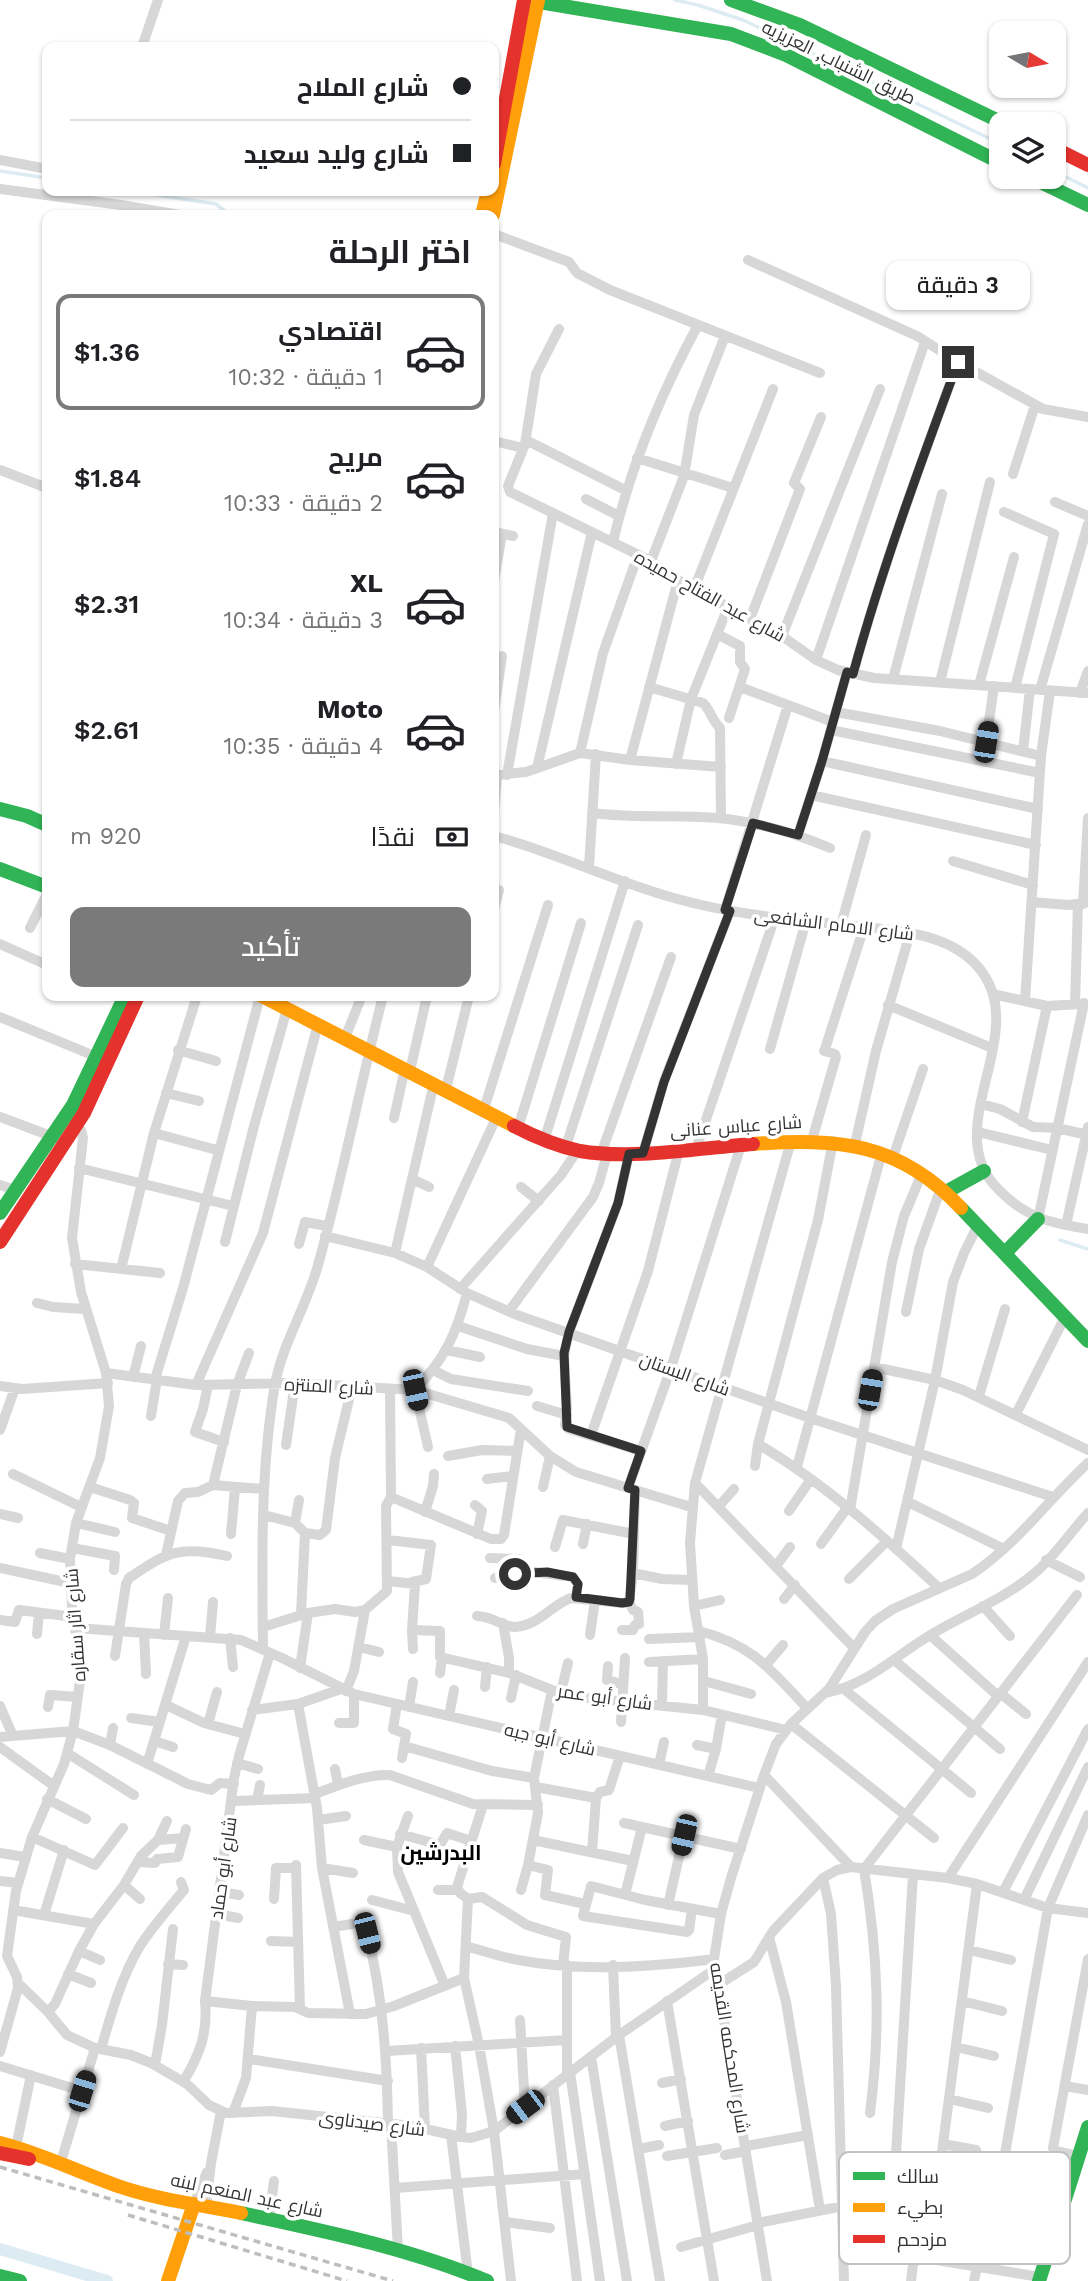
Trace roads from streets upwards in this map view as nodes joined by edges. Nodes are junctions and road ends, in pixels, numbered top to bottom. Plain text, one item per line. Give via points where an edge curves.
1 (159, 0) edge
2 (532, 0) edge
3 (731, 0) edge
4 (144, 42) edge
5 (989, 116) edge
6 (499, 142) edge
7 (1066, 154) edge
8 (989, 157) edge
9 (0, 160) edge
10 (1088, 165) edge
11 (42, 168) edge
12 (499, 182) edge
13 (0, 189) edge
14 (1055, 189) edge
15 (42, 195) edge
16 (53, 196) edge
17 (122, 196) edge
18 (121, 205) junction
19 (1088, 205) edge
20 (150, 210) edge
21 (499, 236) edge
22 (748, 260) dead end
23 (698, 326) junction
24 (558, 329) dead end
25 (725, 336) junction
26 (925, 342) junction
27 (958, 362) junction
28 (820, 373) dead end
29 (773, 389) dead end
30 (880, 389) dead end
31 (1035, 405) junction
32 (821, 417) dead end
33 (1088, 417) edge
34 (499, 442) edge
35 (524, 444) junction
36 (637, 458) junction
37 (0, 470) edge
38 (685, 473) junction
39 (1013, 474) dead end
40 (990, 482) dead end
41 (42, 486) edge
42 (733, 488) junction
43 (626, 491) junction
44 (942, 494) dead end
45 (586, 499) dead end
46 (1055, 502) dead end
47 (1004, 512) dead end
48 (553, 513) junction
49 (619, 516) junction
50 (1088, 516) edge
51 (1088, 524) edge
52 (592, 532) junction
53 (503, 534) edge
54 (613, 542) junction
55 (499, 555) edge
56 (638, 555) junction
57 (1014, 557) dead end
58 (651, 561) junction
59 (678, 580) junction
60 (694, 589) junction
61 (728, 607) junction
62 (750, 619) junction
63 (718, 634) junction
64 (782, 636) junction
65 (502, 656) dead end
66 (816, 660) junction
67 (1088, 671) edge
68 (850, 673) junction
69 (499, 677) edge
70 (893, 679) junction
71 (940, 682) junction
72 (979, 685) junction
73 (994, 686) junction
74 (649, 687) junction
75 (740, 687) junction
76 (1015, 688) junction
77 (1040, 690) junction
78 (1084, 693) edge
79 (691, 699) junction
80 (788, 705) junction
81 (729, 718) dead end
82 (834, 722) junction
83 (986, 742) junction
84 (1023, 751) junction
85 (580, 753) junction
86 (596, 754) junction
87 (1041, 756) junction
88 (630, 760) junction
89 (822, 761) junction
90 (676, 764) junction
91 (721, 767) junction
92 (537, 768) junction
93 (1040, 774) junction
94 (499, 775) edge
95 (811, 795) junction
96 (0, 809) edge
97 (1038, 809) junction
98 (592, 813) junction
99 (721, 818) junction
100 (1088, 818) edge
101 (42, 823) edge
102 (753, 823) junction
103 (798, 835) junction
104 (866, 835) dead end
105 (499, 838) edge
106 (1035, 845) junction
107 (830, 848) dead end
108 (953, 861) dead end
109 (589, 867) junction
110 (3, 869) edge
111 (625, 881) junction
112 (0, 884) edge
113 (42, 885) edge
114 (1033, 885) junction
115 (1032, 902) junction
116 (42, 904) edge
117 (1083, 904) edge
118 (548, 905) dead end
119 (727, 911) junction
120 (775, 917) junction
121 (806, 921) junction
122 (581, 923) dead end
123 (638, 925) dead end
124 (841, 925) junction
125 (864, 927) junction
126 (30, 928) dead end
127 (910, 933) junction
128 (0, 944) edge
129 (671, 957) dead end
130 (42, 963) edge
131 (993, 994) junction
132 (123, 1001) edge
133 (136, 1001) edge
134 (195, 1001) edge
135 (260, 1001) edge
136 (271, 1001) edge
137 (360, 1001) edge
138 (382, 1001) edge
139 (426, 1001) edge
140 (467, 1001) edge
141 (1025, 1001) junction
142 (1082, 1003) edge
143 (888, 1005) junction
144 (1047, 1006) junction
145 (287, 1009) junction
146 (0, 1017) edge
147 (318, 1024) junction
148 (345, 1038) junction
149 (992, 1048) junction
150 (770, 1049) dead end
151 (369, 1050) junction
152 (178, 1051) junction
153 (97, 1057) junction
154 (216, 1061) dead end
155 (407, 1069) junction
156 (923, 1069) dead end
157 (440, 1086) junction
158 (166, 1093) junction
159 (199, 1101) dead end
160 (981, 1104) junction
161 (491, 1112) junction
162 (0, 1117) edge
163 (394, 1118) dead end
164 (72, 1119) junction
165 (1022, 1122) junction
166 (518, 1128) junction
167 (1057, 1128) junction
168 (978, 1132) junction
169 (154, 1133) junction
170 (1087, 1133) edge
171 (58, 1139) junction
172 (812, 1140) junction
173 (833, 1140) junction
174 (544, 1141) junction
175 (791, 1141) junction
176 (855, 1144) junction
177 (741, 1145) junction
178 (696, 1149) junction
179 (218, 1150) junction
180 (571, 1150) junction
181 (679, 1150) junction
182 (1052, 1150) junction
183 (636, 1153) junction
184 (604, 1154) junction
185 (888, 1155) junction
186 (79, 1168) junction
187 (984, 1171) junction
188 (922, 1173) junction
189 (412, 1179) junction
190 (0, 1185) edge
191 (142, 1185) junction
192 (429, 1186) dead end
193 (521, 1187) dead end
194 (15, 1190) junction
195 (944, 1190) junction
196 (205, 1199) junction
197 (539, 1201) junction
198 (233, 1206) junction
199 (0, 1213) edge
200 (1038, 1219) junction
201 (978, 1225) junction
202 (1066, 1225) junction
203 (1088, 1229) edge
204 (326, 1231) junction
205 (225, 1241) dead end
206 (0, 1242) edge
207 (299, 1244) dead end
208 (395, 1253) junction
209 (1005, 1253) junction
210 (75, 1264) junction
211 (427, 1267) junction
212 (121, 1269) junction
213 (160, 1273) dead end
214 (463, 1291) junction
215 (37, 1303) dead end
216 (85, 1309) junction
217 (1005, 1309) dead end
218 (509, 1311) junction
219 (906, 1312) dead end
220 (1065, 1317) junction
221 (458, 1326) junction
222 (569, 1332) junction
223 (1088, 1341) edge
224 (141, 1346) dead end
225 (447, 1350) junction
226 (621, 1351) junction
227 (250, 1353) dead end
228 (564, 1356) junction
229 (480, 1357) dead end
230 (874, 1367) junction
231 (671, 1368) junction
232 (433, 1370) junction
233 (133, 1377) junction
234 (107, 1378) junction
235 (156, 1379) junction
236 (935, 1380) junction
237 (295, 1383) junction
238 (275, 1384) junction
239 (202, 1385) junction
240 (237, 1385) junction
241 (0, 1386) edge
242 (352, 1387) junction
243 (721, 1387) junction
244 (15, 1388) junction
245 (390, 1389) junction
246 (415, 1390) junction
247 (528, 1391) dead end
248 (979, 1396) junction
249 (769, 1403) junction
250 (537, 1406) dead end
251 (1016, 1414) junction
252 (567, 1415) junction
253 (151, 1416) dead end
254 (810, 1418) junction
255 (520, 1429) junction
256 (0, 1430) edge
257 (591, 1435) junction
258 (863, 1436) junction
259 (224, 1442) junction
260 (758, 1444) junction
261 (286, 1445) dead end
262 (428, 1447) dead end
263 (1088, 1450) edge
264 (517, 1451) junction
265 (641, 1451) junction
266 (919, 1453) junction
267 (448, 1456) dead end
268 (550, 1456) junction
269 (1088, 1463) edge
270 (755, 1466) dead end
271 (797, 1467) junction
272 (13, 1474) dead end
273 (434, 1474) dead end
274 (512, 1476) junction
275 (486, 1479) dead end
276 (811, 1479) junction
277 (695, 1483) junction
278 (213, 1485) junction
279 (90, 1487) junction
280 (543, 1487) dead end
281 (234, 1488) junction
282 (263, 1489) junction
283 (631, 1489) junction
284 (734, 1489) dead end
285 (391, 1497) junction
286 (1053, 1497) junction
287 (299, 1500) dead end
288 (908, 1502) junction
289 (475, 1505) dead end
290 (719, 1506) junction
291 (81, 1507) junction
292 (691, 1507) junction
293 (848, 1509) junction
294 (425, 1511) junction
295 (789, 1511) dead end
296 (1088, 1513) edge
297 (0, 1514) edge
298 (264, 1515) junction
299 (18, 1518) dead end
300 (76, 1523) junction
301 (295, 1523) junction
302 (587, 1524) junction
303 (171, 1531) junction
304 (115, 1532) dead end
305 (305, 1532) junction
306 (231, 1534) dead end
307 (477, 1534) junction
308 (634, 1534) junction
309 (388, 1540) junction
310 (583, 1544) dead end
311 (821, 1544) dead end
312 (892, 1545) junction
313 (555, 1547) dead end
314 (790, 1547) dead end
315 (1004, 1549) junction
316 (40, 1553) dead end
317 (71, 1554) junction
318 (166, 1555) junction
319 (227, 1556) dead end
320 (490, 1558) dead end
321 (1046, 1560) junction
322 (776, 1566) junction
323 (0, 1568) edge
324 (114, 1570) dead end
325 (633, 1573) junction
326 (519, 1574) junction
327 (1080, 1577) dead end
328 (495, 1578) dead end
329 (849, 1579) dead end
330 (691, 1580) junction
331 (388, 1581) junction
332 (412, 1582) junction
333 (70, 1583) junction
334 (795, 1585) junction
335 (939, 1588) junction
336 (1077, 1595) dead end
337 (576, 1597) junction
338 (168, 1598) dead end
339 (783, 1599) dead end
340 (595, 1600) junction
341 (720, 1600) dead end
342 (213, 1602) dead end
343 (626, 1603) junction
344 (694, 1606) junction
345 (983, 1606) junction
346 (365, 1610) junction
347 (39, 1613) junction
348 (304, 1614) junction
349 (477, 1616) dead end
350 (0, 1620) edge
351 (75, 1623) junction
352 (503, 1623) junction
353 (263, 1627) junction
354 (412, 1630) junction
355 (622, 1630) dead end
356 (118, 1631) junction
357 (144, 1633) junction
358 (37, 1634) dead end
359 (164, 1634) junction
360 (699, 1634) junction
361 (590, 1635) dead end
362 (930, 1635) junction
363 (186, 1636) junction
364 (1010, 1636) dead end
365 (210, 1637) junction
366 (230, 1638) junction
367 (649, 1639) dead end
368 (783, 1645) dead end
369 (359, 1647) junction
370 (854, 1648) junction
371 (413, 1649) dead end
372 (266, 1651) junction
373 (379, 1651) dead end
374 (115, 1656) dead end
375 (442, 1658) junction
376 (625, 1658) dead end
377 (703, 1659) junction
378 (894, 1660) junction
379 (663, 1661) junction
380 (649, 1662) dead end
381 (1088, 1662) edge
382 (568, 1663) dead end
383 (766, 1665) junction
384 (608, 1666) dead end
385 (233, 1667) dead end
386 (487, 1667) junction
387 (300, 1668) junction
388 (440, 1673) dead end
389 (146, 1674) dead end
390 (512, 1674) junction
391 (704, 1681) junction
392 (413, 1682) dead end
393 (622, 1684) junction
394 (485, 1687) dead end
395 (454, 1690) dead end
396 (845, 1690) junction
397 (347, 1691) junction
398 (557, 1691) junction
399 (217, 1692) dead end
400 (825, 1693) junction
401 (751, 1694) dead end
402 (999, 1695) junction
403 (78, 1697) junction
404 (511, 1698) dead end
405 (623, 1702) junction
406 (298, 1704) junction
407 (397, 1704) junction
408 (166, 1705) junction
409 (663, 1705) junction
410 (0, 1706) edge
411 (47, 1707) dead end
412 (409, 1707) junction
413 (807, 1708) junction
414 (252, 1710) junction
415 (703, 1710) junction
416 (1027, 1714) dead end
417 (722, 1715) junction
418 (449, 1716) junction
419 (131, 1718) dead end
420 (160, 1722) junction
421 (621, 1722) dead end
422 (339, 1723) dead end
423 (208, 1724) junction
424 (1087, 1725) edge
425 (788, 1727) junction
426 (113, 1728) dead end
427 (974, 1729) junction
428 (74, 1731) junction
429 (245, 1734) junction
430 (13, 1736) junction
431 (0, 1737) edge
432 (542, 1738) junction
433 (154, 1741) junction
434 (664, 1742) dead end
435 (110, 1745) junction
436 (698, 1745) dead end
437 (404, 1746) junction
438 (0, 1747) edge
439 (173, 1747) dead end
440 (716, 1749) junction
441 (1000, 1749) dead end
442 (68, 1753) junction
443 (620, 1756) junction
444 (402, 1758) dead end
445 (237, 1763) junction
446 (147, 1764) junction
447 (659, 1765) junction
448 (1088, 1767) edge
449 (258, 1769) dead end
450 (335, 1769) dead end
451 (942, 1770) junction
452 (764, 1775) junction
453 (708, 1776) junction
454 (535, 1782) junction
455 (234, 1784) junction
456 (260, 1785) dead end
457 (338, 1785) junction
458 (54, 1786) junction
459 (759, 1788) junction
460 (971, 1793) dead end
461 (134, 1795) dead end
462 (315, 1796) junction
463 (596, 1798) junction
464 (47, 1799) junction
465 (257, 1800) junction
466 (233, 1801) junction
467 (483, 1805) junction
468 (538, 1805) junction
469 (408, 1815) dead end
470 (1088, 1815) edge
471 (346, 1816) dead end
472 (905, 1816) junction
473 (86, 1819) dead end
474 (318, 1820) junction
475 (167, 1821) dead end
476 (624, 1823) dead end
477 (642, 1827) junction
478 (123, 1828) dead end
479 (400, 1834) junction
480 (684, 1835) junction
481 (32, 1837) junction
482 (934, 1838) dead end
483 (158, 1840) junction
484 (364, 1840) dead end
485 (533, 1840) junction
486 (471, 1841) junction
487 (397, 1847) junction
488 (741, 1849) junction
489 (64, 1850) junction
490 (592, 1852) junction
491 (0, 1853) edge
492 (25, 1857) junction
493 (139, 1861) junction
494 (633, 1861) junction
495 (384, 1862) dead end
496 (397, 1864) junction
497 (528, 1865) junction
498 (850, 1867) junction
499 (322, 1868) junction
500 (864, 1869) junction
501 (353, 1873) dead end
502 (913, 1875) junction
503 (823, 1878) junction
504 (948, 1878) junction
505 (0, 1881) edge
506 (181, 1882) dead end
507 (18, 1883) junction
508 (977, 1884) junction
509 (124, 1885) junction
510 (274, 1886) junction
511 (296, 1887) junction
512 (438, 1890) dead end
513 (458, 1890) junction
514 (521, 1890) dead end
515 (220, 1892) junction
516 (1003, 1892) junction
517 (239, 1895) dead end
518 (625, 1895) junction
519 (140, 1899) dead end
520 (274, 1899) dead end
521 (468, 1899) junction
522 (372, 1900) dead end
523 (1024, 1900) junction
524 (585, 1904) junction
525 (668, 1905) junction
526 (0, 1906) edge
527 (13, 1909) junction
528 (692, 1909) junction
529 (1048, 1909) junction
530 (414, 1911) junction
531 (1088, 1913) edge
532 (217, 1914) junction
533 (721, 1914) junction
534 (44, 1915) junction
535 (238, 1917) dead end
536 (94, 1924) junction
537 (352, 1924) dead end
538 (333, 1927) junction
539 (173, 1929) dead end
540 (367, 1933) dead end
541 (769, 1937) junction
542 (271, 1941) dead end
543 (298, 1942) junction
544 (466, 1946) junction
545 (969, 1950) junction
546 (79, 1951) junction
547 (4, 1956) edge
548 (1088, 1959) edge
549 (100, 1960) dead end
550 (1011, 1960) dead end
551 (168, 1964) junction
552 (714, 1964) junction
553 (183, 1965) dead end
554 (565, 1965) junction
555 (613, 1965) junction
556 (68, 1975) junction
557 (464, 1978) junction
558 (18, 1983) junction
559 (91, 1983) dead end
560 (718, 1985) junction
561 (445, 1986) junction
562 (205, 2001) junction
563 (667, 2001) junction
564 (962, 2001) junction
565 (252, 2006) junction
566 (5, 2009) edge
567 (300, 2009) junction
568 (381, 2010) junction
569 (1002, 2011) dead end
570 (48, 2012) junction
571 (350, 2014) junction
572 (520, 2020) dead end
573 (618, 2036) junction
574 (567, 2039) junction
575 (521, 2042) junction
576 (479, 2045) junction
577 (455, 2046) junction
578 (956, 2047) junction
579 (98, 2048) junction
580 (421, 2048) junction
581 (387, 2050) junction
582 (0, 2052) edge
583 (994, 2056) dead end
584 (591, 2057) junction
585 (249, 2059) junction
586 (155, 2065) junction
587 (0, 2066) edge
588 (569, 2073) junction
589 (31, 2076) junction
590 (681, 2079) junction
591 (388, 2081) junction
592 (183, 2082) junction
593 (663, 2083) dead end
594 (553, 2085) junction
595 (1065, 2086) junction
596 (1088, 2090) edge
597 (82, 2091) junction
598 (949, 2099) junction
599 (525, 2107) junction
600 (988, 2108) dead end
601 (227, 2112) junction
602 (870, 2113) dead end
603 (688, 2121) junction
604 (390, 2124) junction
605 (665, 2126) dead end
606 (1088, 2127) edge
607 (425, 2128) junction
608 (494, 2131) junction
609 (808, 2135) junction
610 (456, 2136) junction
611 (0, 2143) edge
612 (943, 2144) junction
613 (659, 2145) dead end
614 (16, 2147) junction
615 (746, 2148) junction
616 (639, 2149) junction
617 (976, 2150) dead end
618 (693, 2152) junction
619 (841, 2152) edge
620 (896, 2152) edge
621 (942, 2152) edge
622 (1003, 2152) edge
623 (1065, 2152) edge
624 (0, 2153) edge
625 (1070, 2153) edge
626 (667, 2156) dead end
627 (1079, 2156) junction
628 (44, 2159) junction
629 (61, 2165) junction
630 (585, 2174) junction
631 (563, 2176) junction
632 (500, 2180) junction
633 (274, 2181) dead end
634 (456, 2184) junction
635 (1070, 2184) edge
636 (395, 2188) junction
637 (200, 2205) junction
638 (839, 2207) edge
639 (820, 2210) junction
640 (269, 2220) junction
641 (505, 2222) junction
642 (758, 2224) junction
643 (550, 2228) dead end
644 (707, 2240) junction
645 (681, 2247) dead end
646 (398, 2250) junction
647 (178, 2264) junction
648 (962, 2264) edge
649 (982, 2264) edge
650 (981, 2267) junction
651 (468, 2274) junction
652 (0, 2276) edge
653 (1040, 2279) edge
654 (20, 2281) edge
655 (168, 2281) edge
656 (178, 2281) edge
657 (487, 2281) edge
658 (511, 2281) edge
659 (577, 2281) edge
660 (600, 2281) edge
661 (627, 2281) edge
662 (660, 2281) edge
663 (714, 2281) edge
664 (767, 2281) edge
665 (974, 2281) edge

1 - 4 street
2 - 6 street
2 - 8 street, طريق الشنباب, العزيزيه via 750,40
2 - 12 street
3 - 5 street, طريق الشنباب, العزيزيه via 800,24
7 - 10 street
9 - 11 street
13 - 15 street
14 - 19 street
16 - 18 street
17 - 18 street
18 - 20 street
21 - 23 street via 569,262 577,273 610,290
22 - 26 street
23 - 25 street
23 - 36 street via 659,402
24 - 35 street, شارع عبد الفتاح حميده via 536,374
25 - 28 street
25 - 38 street via 694,415
26 - 27 street
26 - 66 street
27 - 31 street
27 - 68 street
29 - 42 street
30 - 64 street
31 - 33 street
31 - 39 street
32 - 62 street via 794,483 800,489
34 - 35 street
35 - 43 street
35 - 48 street, شارع عبد الفتاح حميده via 508,491
36 - 38 street
36 - 43 street
37 - 41 street
38 - 42 street
38 - 58 street
40 - 71 street
42 - 60 street
43 - 49 street
44 - 70 street
45 - 49 street
46 - 50 street
47 - 76 street via 1055,534
48 - 52 street, شارع عبد الفتاح حميده
48 - 94 street
49 - 54 street
51 - 77 street
52 - 54 street, شارع عبد الفتاح حميده
52 - 92 street
53 - 55 street
54 - 56 street, شارع عبد الفتاح حميده
56 - 58 street, شارع عبد الفتاح حميده
56 - 85 street via 603,653
57 - 72 street
58 - 59 street, شارع عبد الفتاح حميده
59 - 60 street, شارع عبد الفتاح حميده
59 - 74 street
60 - 61 street, شارع عبد الفتاح حميده
61 - 62 street, شارع عبد الفتاح حميده
61 - 63 street
62 - 64 street, شارع عبد الفتاح حميده
63 - 75 street via 740,646 745,669
63 - 79 street
64 - 66 street, شارع عبد الفتاح حميده
65 - 69 street
66 - 68 street, شارع عبد الفتاح حميده
67 - 78 street
68 - 70 street, شارع عبد الفتاح حميده
68 - 82 street
70 - 71 street, شارع عبد الفتاح حميده
71 - 72 street, شارع عبد الفتاح حميده
72 - 73 street, شارع عبد الفتاح حميده
73 - 76 street, شارع عبد الفتاح حميده
73 - 83 street
74 - 79 street
74 - 88 street
75 - 80 street
75 - 81 street
76 - 77 street, شارع عبد الفتاح حميده
77 - 78 street, شارع عبد الفتاح حميده
77 - 84 street
77 - 87 street
79 - 90 street
79 - 91 street via 707,706 720,728
80 - 82 street
80 - 102 street
82 - 83 street
82 - 89 street
82 - 93 street
83 - 84 street
84 - 87 street
85 - 86 street
85 - 92 street
86 - 88 street
86 - 98 street
87 - 93 street
88 - 90 street
89 - 95 street
89 - 97 street
90 - 91 street
91 - 99 street
92 - 94 street
93 - 97 street
95 - 103 street
95 - 106 street
96 - 101 street
97 - 106 street
98 - 99 street
98 - 109 street
99 - 102 street
100 - 117 street
102 - 103 street
102 - 119 street
103 - 107 street
104 - 124 street
105 - 109 street, شارع الامام الشافعى
106 - 114 street
108 - 114 street
109 - 111 street, شارع الامام الشافعى
110 - 112 street
110 - 113 street
111 - 119 street, شارع الامام الشافعى
111 - 174 street
114 - 115 street
115 - 117 street
115 - 141 street
116 - 126 street
117 - 142 street
118 - 161 street
119 - 120 street, شارع الامام الشافعى
119 - 183 street
120 - 121 street, شارع الامام الشافعى
120 - 178 street
121 - 124 street, شارع الامام الشافعى
121 - 150 street
122 - 166 street
123 - 180 street
124 - 125 street, شارع الامام الشافعى
125 - 127 street, شارع الامام الشافعى
125 - 172 street via 824,1051 836,1057
127 - 131 street, شارع الامام الشافعى via 968,957 988,980
127 - 143 street
128 - 130 street
129 - 184 street
131 - 141 street
131 - 149 street via 996,1030
132 - 153 street
133 - 164 street via 90,1101
134 - 152 street
135 - 179 street
136 - 145 street, شارع عباس عنانى
137 - 148 street
138 - 151 street, شارع أبو حماد
139 - 155 street
140 - 157 street
141 - 144 street
142 - 144 street
142 - 167 street
143 - 149 street
143 - 176 street
144 - 165 street
145 - 147 street, شارع عباس عنانى
145 - 198 street
146 - 153 street
147 - 148 street, شارع عباس عنانى
147 - 239 street via 263,1233
148 - 151 street, شارع عباس عنانى
149 - 160 street
151 - 155 street, شارع عباس عنانى
151 - 204 street, شارع أبو حماد
152 - 154 street
152 - 158 street
153 - 164 street
155 - 157 street, شارع عباس عنانى
155 - 163 street
156 - 185 street
157 - 161 street, شارع عباس عنانى
157 - 189 street
158 - 159 street
158 - 169 street
160 - 165 street
160 - 168 street
161 - 166 street, شارع عباس عنانى
161 - 211 street
162 - 171 street
164 - 171 street
164 - 186 street, شارع اثار سقاره via 83,1138
165 - 167 street
166 - 174 street, شارع عباس عنانى
167 - 170 street
167 - 182 street
168 - 182 street
168 - 187 street
169 - 179 street
169 - 191 street
170 - 202 street
171 - 194 street
171 - 206 street
172 - 173 street, شارع عباس عنانى
172 - 175 street, شارع عباس عنانى
173 - 176 street, شارع عباس عنانى
173 - 249 street via 818,1220
174 - 180 street, شارع عباس عنانى
175 - 177 street, شارع عباس عنانى
175 - 243 street
176 - 185 street, شارع عباس عنانى
177 - 178 street, شارع عباس عنانى
177 - 231 street
178 - 181 street, شارع عباس عنانى
179 - 196 street
180 - 184 street, شارع عباس عنانى
180 - 197 street via 565,1171
181 - 183 street, شارع عباس عنانى
181 - 226 street
182 - 200 street
183 - 184 street, شارع عباس عنانى
183 - 222 street
184 - 218 street via 602,1176 593,1197
185 - 188 street, شارع عباس عنانى
185 - 254 street
186 - 191 street
186 - 210 street, شارع اثار سقاره via 72,1238
187 - 195 street
187 - 200 street via 1008,1199
188 - 195 street, شارع عباس عنانى
188 - 230 street via 897,1239
189 - 192 street
189 - 208 street
190 - 194 street
191 - 196 street
191 - 212 street
193 - 197 street
194 - 199 street
195 - 201 street, شارع عباس عنانى
195 - 219 street via 919,1249
196 - 198 street
196 - 235 street
197 - 214 street
198 - 205 street
200 - 202 street
200 - 209 street
201 - 209 street, شارع عباس عنانى
201 - 236 street via 953,1282
202 - 203 street
204 - 207 street via 305,1222
204 - 208 street, شارع البستان
204 - 238 street, شارع أبو حماد via 310,1293 285,1347
208 - 211 street, شارع البستان
209 - 220 street, شارع عباس عنانى
210 - 212 street
210 - 216 street, شارع اثار سقاره
211 - 214 street, شارع البستان
212 - 213 street
214 - 218 street, شارع البستان
214 - 221 street
215 - 216 street
216 - 234 street, شارع اثار سقاره
217 - 248 street
218 - 222 street, شارع البستان
220 - 223 street, شارع عباس عنانى
220 - 251 street
221 - 225 street
221 - 228 street
222 - 226 street, شارع البستان
222 - 228 street
224 - 233 street
225 - 229 street
225 - 232 street
226 - 231 street, شارع البستان
226 - 257 street
227 - 240 street
228 - 252 street
230 - 236 street
230 - 258 street
231 - 243 street, شارع البستان
231 - 265 street
232 - 246 street
232 - 247 street via 451,1379
233 - 234 street, شارع المنتزه
233 - 235 street, شارع المنتزه
234 - 244 street, شارع المنتزه
234 - 279 street, شارع اثار سقاره via 106,1432
235 - 239 street, شارع المنتزه
235 - 253 street
236 - 248 street
236 - 266 street
237 - 238 street, شارع المنتزه
237 - 242 street, شارع المنتزه
237 - 261 street
238 - 240 street, شارع المنتزه
238 - 282 street, شارع أبو حماد
239 - 240 street, شارع المنتزه
239 - 259 street via 203,1409 195,1432
240 - 259 street
241 - 244 street, شارع المنتزه
242 - 245 street, شارع المنتزه
242 - 305 street via 335,1458 326,1530 320,1535
243 - 249 street, شارع البستان
243 - 277 street
244 - 256 street
245 - 246 street, شارع المنتزه
245 - 285 street
246 - 255 street, شارع المنتزه via 502,1415
246 - 262 street
248 - 251 street
249 - 254 street, شارع البستان
249 - 260 street
250 - 252 street
251 - 263 street
252 - 257 street via 567,1427
254 - 258 street, شارع البستان
254 - 271 street
255 - 264 street
255 - 268 street, شارع المنتزه
257 - 265 street
258 - 266 street, شارع البستان
258 - 293 street
259 - 278 street
260 - 270 street
260 - 271 street
264 - 267 street via 482,1450
264 - 274 street
265 - 283 street
266 - 286 street, شارع البستان
266 - 288 street
268 - 280 street
268 - 283 street, شارع المنتزه via 576,1472
269 - 286 street, شارع المحكمه القديمه
271 - 276 street
272 - 291 street
273 - 294 street
274 - 275 street
274 - 307 street via 504,1535 496,1541
276 - 293 street
276 - 295 street
277 - 290 street
277 - 292 street
278 - 281 street
278 - 303 street via 181,1497
279 - 291 street, شارع اثار سقاره
279 - 303 street via 130,1500 134,1503 132,1518
281 - 282 street
281 - 306 street
282 - 298 street, شارع أبو حماد
283 - 292 street, شارع المنتزه
283 - 308 street
284 - 290 street
285 - 294 street
285 - 309 street via 386,1506
286 - 315 street, شارع المحكمه القديمه
287 - 301 street
288 - 312 street
288 - 315 street
289 - 307 street via 482,1511
290 - 322 street
291 - 300 street, شارع اثار سقاره
292 - 330 street
293 - 311 street
293 - 312 street
294 - 307 street
296 - 321 street
297 - 299 street
298 - 301 street
298 - 353 street, شارع أبو حماد
300 - 304 street
300 - 317 street, شارع اثار سقاره
301 - 305 street
302 - 308 street
302 - 310 street
302 - 313 street via 563,1520
303 - 318 street
305 - 348 street
308 - 325 street
309 - 331 street
309 - 332 street via 431,1545 426,1579
312 - 329 street
312 - 335 street
314 - 322 street
315 - 335 street, شارع المحكمه القديمه via 972,1574
316 - 317 street
317 - 324 street via 114,1556
317 - 333 street, شارع اثار سقاره
318 - 319 street via 196,1551
318 - 356 street via 129,1578
320 - 326 street via 519,1559
321 - 327 street
321 - 345 street via 1025,1581
322 - 334 street
323 - 333 street
325 - 330 street
325 - 343 street
326 - 328 street
326 - 337 street via 547,1572 573,1577 578,1584
330 - 344 street
331 - 332 street
331 - 346 street via 387,1591
332 - 354 street via 416,1586
333 - 351 street, شارع اثار سقاره
334 - 339 street
334 - 370 street
335 - 370 street, شارع المحكمه القديمه via 884,1614
336 - 402 street
337 - 340 street
337 - 352 street via 527,1625
338 - 359 street
340 - 343 street
340 - 361 street
341 - 344 street
342 - 365 street
343 - 355 street via 638,1612 639,1624 633,1630
344 - 360 street
345 - 362 street
345 - 364 street
346 - 348 street
346 - 369 street
347 - 350 street via 19,1610 15,1622
347 - 351 street, شارع أبو جبه
347 - 358 street
348 - 353 street
348 - 387 street
349 - 352 street
351 - 356 street, شارع أبو جبه
351 - 403 street, شارع اثار سقاره
352 - 390 street
353 - 372 street, شارع أبو حماد
354 - 371 street
354 - 375 street via 440,1631
356 - 357 street, شارع أبو جبه
356 - 374 street
357 - 359 street, شارع أبو جبه
357 - 389 street
359 - 363 street, شارع أبو جبه
360 - 367 street
360 - 377 street
360 - 383 street via 738,1644
362 - 378 street
362 - 402 street
363 - 365 street, شارع أبو جبه
363 - 408 street
365 - 366 street, شارع أبو جبه
366 - 372 street, شارع أبو جبه
366 - 385 street
368 - 383 street
369 - 373 street
369 - 397 street
370 - 400 street, شارع المحكمه القديمه
372 - 387 street, شارع أبو جبه
372 - 414 street, شارع أبو حماد
375 - 386 street, شارع أبو عمر
375 - 388 street
376 - 393 street
377 - 379 street
377 - 391 street
378 - 396 street
378 - 427 street
379 - 380 street
379 - 409 street
381 - 504 street
382 - 398 street
383 - 413 street
384 - 393 street via 607,1680
386 - 390 street, شارع أبو عمر
386 - 394 street
387 - 397 street, شارع أبو جبه
390 - 398 street, شارع أبو عمر
390 - 404 street
391 - 401 street
391 - 415 street
392 - 412 street
393 - 405 street
395 - 418 street
396 - 400 street
396 - 451 street
397 - 406 street
397 - 407 street, شارع أبو جبه
397 - 422 street via 354,1723
398 - 405 street, شارع أبو عمر
398 - 432 street
399 - 423 street
400 - 413 street, شارع المحكمه القديمه
402 - 416 street
402 - 427 street
403 - 411 street via 50,1695
403 - 428 street, شارع اثار سقاره
405 - 409 street, شارع أبو عمر
405 - 421 street
406 - 414 street
406 - 462 street
407 - 412 street, شارع أبو جبه
407 - 437 street via 393,1729 405,1733
408 - 420 street
408 - 423 street
409 - 415 street, شارع أبو عمر
410 - 430 street
412 - 418 street, شارع أبو جبه
413 - 425 street, شارع المحكمه القديمه
414 - 429 street, شارع أبو حماد
415 - 417 street, شارع أبو عمر
417 - 425 street, شارع أبو عمر
417 - 440 street
418 - 432 street, شارع أبو جبه
419 - 420 street
420 - 433 street
423 - 429 street
424 - 516 street
425 - 452 street, شارع المحكمه القديمه
425 - 472 street
426 - 435 street
427 - 441 street
427 - 451 street
428 - 430 street
428 - 435 street
428 - 442 street, شارع اثار سقاره
429 - 445 street, شارع أبو حماد
430 - 431 street
432 - 443 street, شارع أبو جبه
432 - 454 street
433 - 439 street
433 - 446 street
434 - 447 street
435 - 446 street
436 - 440 street
437 - 444 street
437 - 454 street
438 - 458 street
440 - 453 street
442 - 458 street, شارع اثار سقاره
442 - 461 street
443 - 447 street, شارع أبو جبه
443 - 463 street via 609,1790
445 - 449 street
445 - 455 street, شارع أبو حماد
446 - 455 street via 207,1790 220,1783
447 - 453 street, شارع أبو جبه
448 - 523 street
450 - 457 street
451 - 460 street
451 - 472 street
452 - 459 street, شارع المحكمه القديمه
452 - 498 street
453 - 459 street, شارع أبو جبه
454 - 463 street
454 - 468 street
455 - 466 street, شارع أبو حماد
456 - 465 street
457 - 462 street
457 - 467 street via 390,1774
458 - 464 street, شارع اثار سقاره
459 - 488 street, شارع المحكمه القديمه
462 - 465 street
462 - 474 street
463 - 490 street
464 - 473 street
464 - 481 street, شارع اثار سقاره
465 - 466 street
466 - 515 street, شارع أبو حماد
467 - 468 street
467 - 486 street
468 - 485 street
469 - 479 street
470 - 529 street
471 - 474 street
472 - 482 street
472 - 500 street
474 - 499 street
475 - 483 street
476 - 477 street
477 - 480 street
477 - 494 street
478 - 489 street via 95,1865
479 - 486 street via 440,1845 447,1833
479 - 487 street
480 - 488 street
480 - 525 street
481 - 489 street
481 - 492 street, شارع اثار سقاره
483 - 493 street
483 - 493 street via 185,1834 178,1857 155,1863
484 - 487 street
485 - 490 street
485 - 497 street
486 - 513 street
487 - 496 street
488 - 533 street, شارع المحكمه القديمه
489 - 534 street
490 - 494 street
491 - 492 street
492 - 507 street, شارع اثار سقاره
493 - 509 street
494 - 518 street
495 - 496 street
496 - 530 street
497 - 514 street
497 - 524 street via 548,1870 545,1895
498 - 500 street
498 - 503 street
499 - 501 street
499 - 538 street
500 - 502 street
500 - 602 street via 878,1991
502 - 504 street
502 - 620 street
503 - 541 street
503 - 619 street via 831,1914 836,1986
504 - 508 street
505 - 507 street
506 - 579 street via 184,1890 139,1947
507 - 527 street, شارع اثار سقاره
508 - 516 street
508 - 545 street
509 - 519 street
509 - 536 street
510 - 511 street
510 - 511 street via 276,1868 296,1867
510 - 520 street
511 - 543 street
512 - 513 street
513 - 521 street
515 - 517 street
515 - 532 street, شارع أبو حماد
516 - 523 street
518 - 524 street via 589,1887
518 - 525 street
521 - 544 street
521 - 554 street via 482,1897 527,1925 566,1937
522 - 530 street
523 - 529 street
524 - 528 street via 584,1917 687,1932
525 - 528 street
526 - 527 street
527 - 534 street
527 - 547 street, شارع اثار سقاره
528 - 533 street
529 - 531 street
529 - 622 street
530 - 561 street
532 - 535 street
532 - 562 street, شارع أبو حماد
533 - 552 street, شارع المحكمه القديمه
534 - 536 street
536 - 546 street
537 - 538 street
538 - 571 street
539 - 551 street
540 - 568 street
541 - 560 street via 754,1962
541 - 609 street via 786,2002
542 - 543 street
543 - 567 street
544 - 554 street via 516,1960
544 - 557 street
545 - 550 street
545 - 564 street
546 - 549 street
546 - 556 street
547 - 558 street, شارع اثار سقاره
548 - 595 street
551 - 553 street
551 - 586 street
552 - 555 street
552 - 560 street, شارع المحكمه القديمه
552 - 563 street, شارع صيدناوى
554 - 555 street
554 - 574 street
555 - 573 street
556 - 559 street
556 - 570 street
557 - 561 street
557 - 576 street
558 - 566 street
558 - 570 street
560 - 615 street, شارع المحكمه القديمه
561 - 568 street
562 - 565 street
562 - 592 street, شارع أبو حماد via 201,2050
563 - 573 street, شارع صيدناوى
563 - 590 street
564 - 569 street
564 - 578 street
565 - 567 street
565 - 585 street
566 - 582 street
567 - 571 street
568 - 571 street
568 - 581 street
570 - 579 street via 67,2035
572 - 575 street
573 - 584 street, شارع صيدناوى
573 - 616 street
574 - 575 street
574 - 588 street
575 - 576 street
575 - 599 street
576 - 577 street
576 - 608 street
577 - 580 street
577 - 610 street via 462,2114
578 - 583 street
578 - 598 street
579 - 586 street
579 - 597 street
580 - 581 street
580 - 607 street
581 - 591 street
584 - 588 street, شارع صيدناوى
584 - 661 street
585 - 591 street
585 - 601 street via 240,2096
586 - 592 street
587 - 589 street
588 - 594 street, شارع صيدناوى
588 - 630 street
589 - 597 street
589 - 614 street
590 - 593 street
590 - 603 street
591 - 604 street
592 - 601 street via 209,2105
594 - 599 street, شارع صيدناوى
594 - 631 street
595 - 596 street
595 - 623 street via 1054,2149
597 - 629 street
598 - 600 street
598 - 612 street
599 - 608 street, شارع صيدناوى
601 - 604 street, شارع صيدناوى via 272,2111
601 - 637 street
603 - 605 street
603 - 618 street
604 - 607 street, شارع صيدناوى
604 - 636 street
606 - 627 street
607 - 610 street, شارع صيدناوى
608 - 610 street, شارع صيدناوى via 471,2138
608 - 632 street
609 - 615 street
609 - 639 street
610 - 634 street
611 - 614 street, شارع عبد المنعم لبنه
612 - 617 street
612 - 621 street
613 - 616 street
614 - 628 street, شارع عبد المنعم لبنه
615 - 618 street
615 - 642 street, شارع المحكمه القديمه
616 - 662 street
618 - 626 street
618 - 644 street
624 - 628 street
625 - 627 street
627 - 635 street
628 - 629 street, شارع عبد المنعم لبنه
629 - 637 street, شارع عبد المنعم لبنه via 124,2188
630 - 631 street
630 - 660 street
631 - 632 street
631 - 659 street
632 - 634 street
632 - 641 street
633 - 640 street
634 - 636 street
634 - 651 street
636 - 646 street
637 - 640 street, شارع عبد المنعم لبنه
637 - 647 street
638 - 639 street
639 - 642 street
640 - 646 street, شارع عبد المنعم لبنه
641 - 643 street
641 - 658 street
642 - 644 street
642 - 664 street, شارع المحكمه القديمه
644 - 645 street
644 - 663 street
646 - 651 street, شارع عبد المنعم لبنه
647 - 655 street
647 - 656 street
648 - 650 street
649 - 650 street
650 - 653 street
650 - 665 street
651 - 657 street, شارع عبد المنعم لبنه
652 - 654 street

